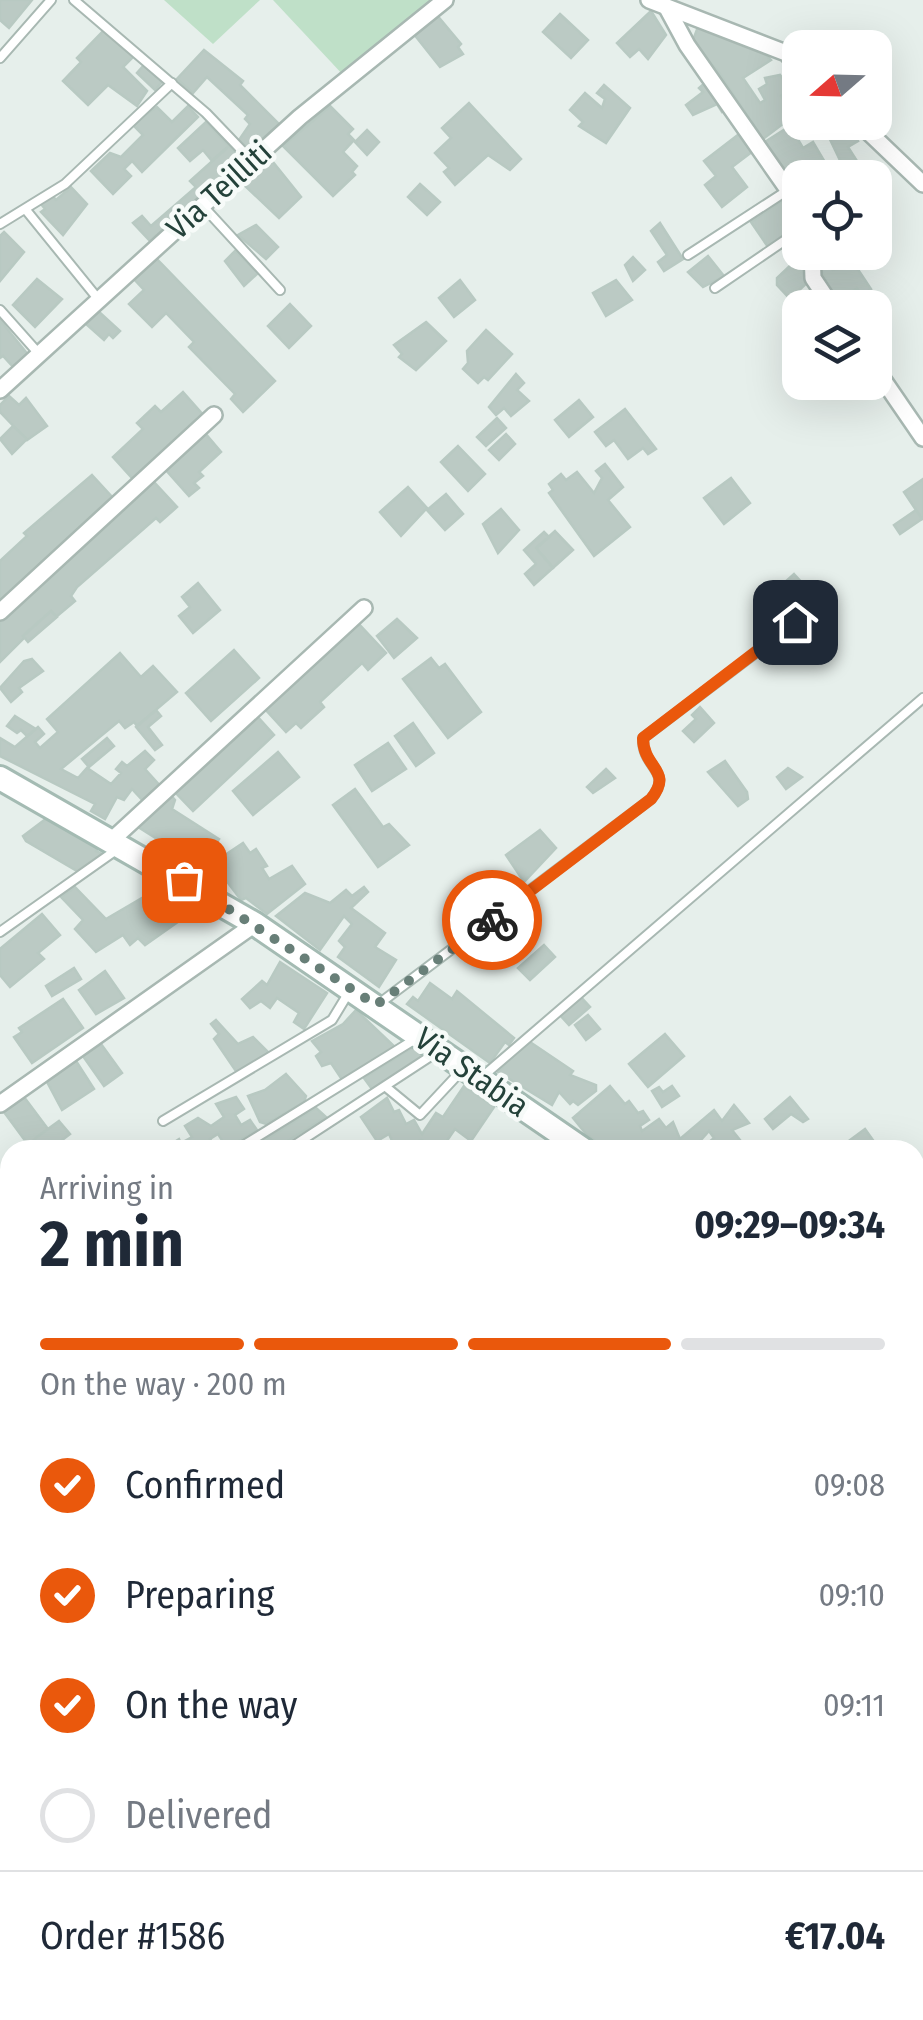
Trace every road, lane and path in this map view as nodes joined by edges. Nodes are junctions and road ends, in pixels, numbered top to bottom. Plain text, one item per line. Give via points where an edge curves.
1 (51, 0) edge
2 (74, 0) edge
3 (445, 0) edge
4 (649, 0) edge
5 (666, 8) junction
6 (782, 52) edge
7 (0, 58) edge
8 (172, 83) junction
9 (877, 140) edge
10 (252, 161) junction
11 (782, 181) edge
12 (923, 184) edge
13 (782, 194) edge
14 (201, 204) junction
15 (26, 210) junction
16 (0, 224) edge
17 (782, 242) edge
18 (688, 256) dead end
19 (715, 288) dead end
20 (280, 290) dead end
21 (99, 300) junction
22 (0, 310) edge
23 (40, 355) junction
24 (0, 390) edge
25 (892, 393) edge
26 (214, 415) dead end
27 (923, 438) edge
28 (826, 599) dead end
29 (364, 608) dead end
30 (0, 612) edge
31 (923, 698) edge
32 (0, 778) edge
33 (118, 842) junction
34 (255, 924) junction
35 (0, 932) edge
36 (352, 988) junction
37 (376, 1005) junction
38 (420, 1035) junction
39 (441, 1050) junction
40 (474, 1071) junction
41 (386, 1087) junction
42 (0, 1104) edge
43 (163, 1121) dead end
44 (252, 1140) edge
45 (302, 1140) edge
46 (570, 1140) edge

1 - 7 lane
2 - 8 lane
3 - 10 street, Via Teilliti
4 - 5 street
5 - 6 street
5 - 11 street
8 - 10 lane
8 - 15 lane via 65,184
9 - 12 street
10 - 14 street, Via Teilliti
13 - 18 lane
14 - 20 lane
14 - 21 street, Via Teilliti
15 - 16 lane
15 - 21 lane
17 - 19 lane
21 - 23 street, Via Teilliti
22 - 23 lane
23 - 24 street, Via Teilliti
25 - 27 street
26 - 30 street
28 - 37 lane via 643,738 645,757 661,778 651,799
29 - 33 street
31 - 40 lane
32 - 33 main road, Via Stabia
33 - 34 main road, Via Stabia
33 - 35 lane
34 - 36 main road, Via Stabia
34 - 42 street
36 - 37 main road, Via Stabia
36 - 43 lane via 332,1020
37 - 38 main road, Via Stabia
38 - 39 main road, Via Stabia
38 - 44 lane
39 - 40 main road, Via Stabia
39 - 41 lane
40 - 41 lane via 420,1116
40 - 46 main road, Via Stabia
41 - 45 lane

